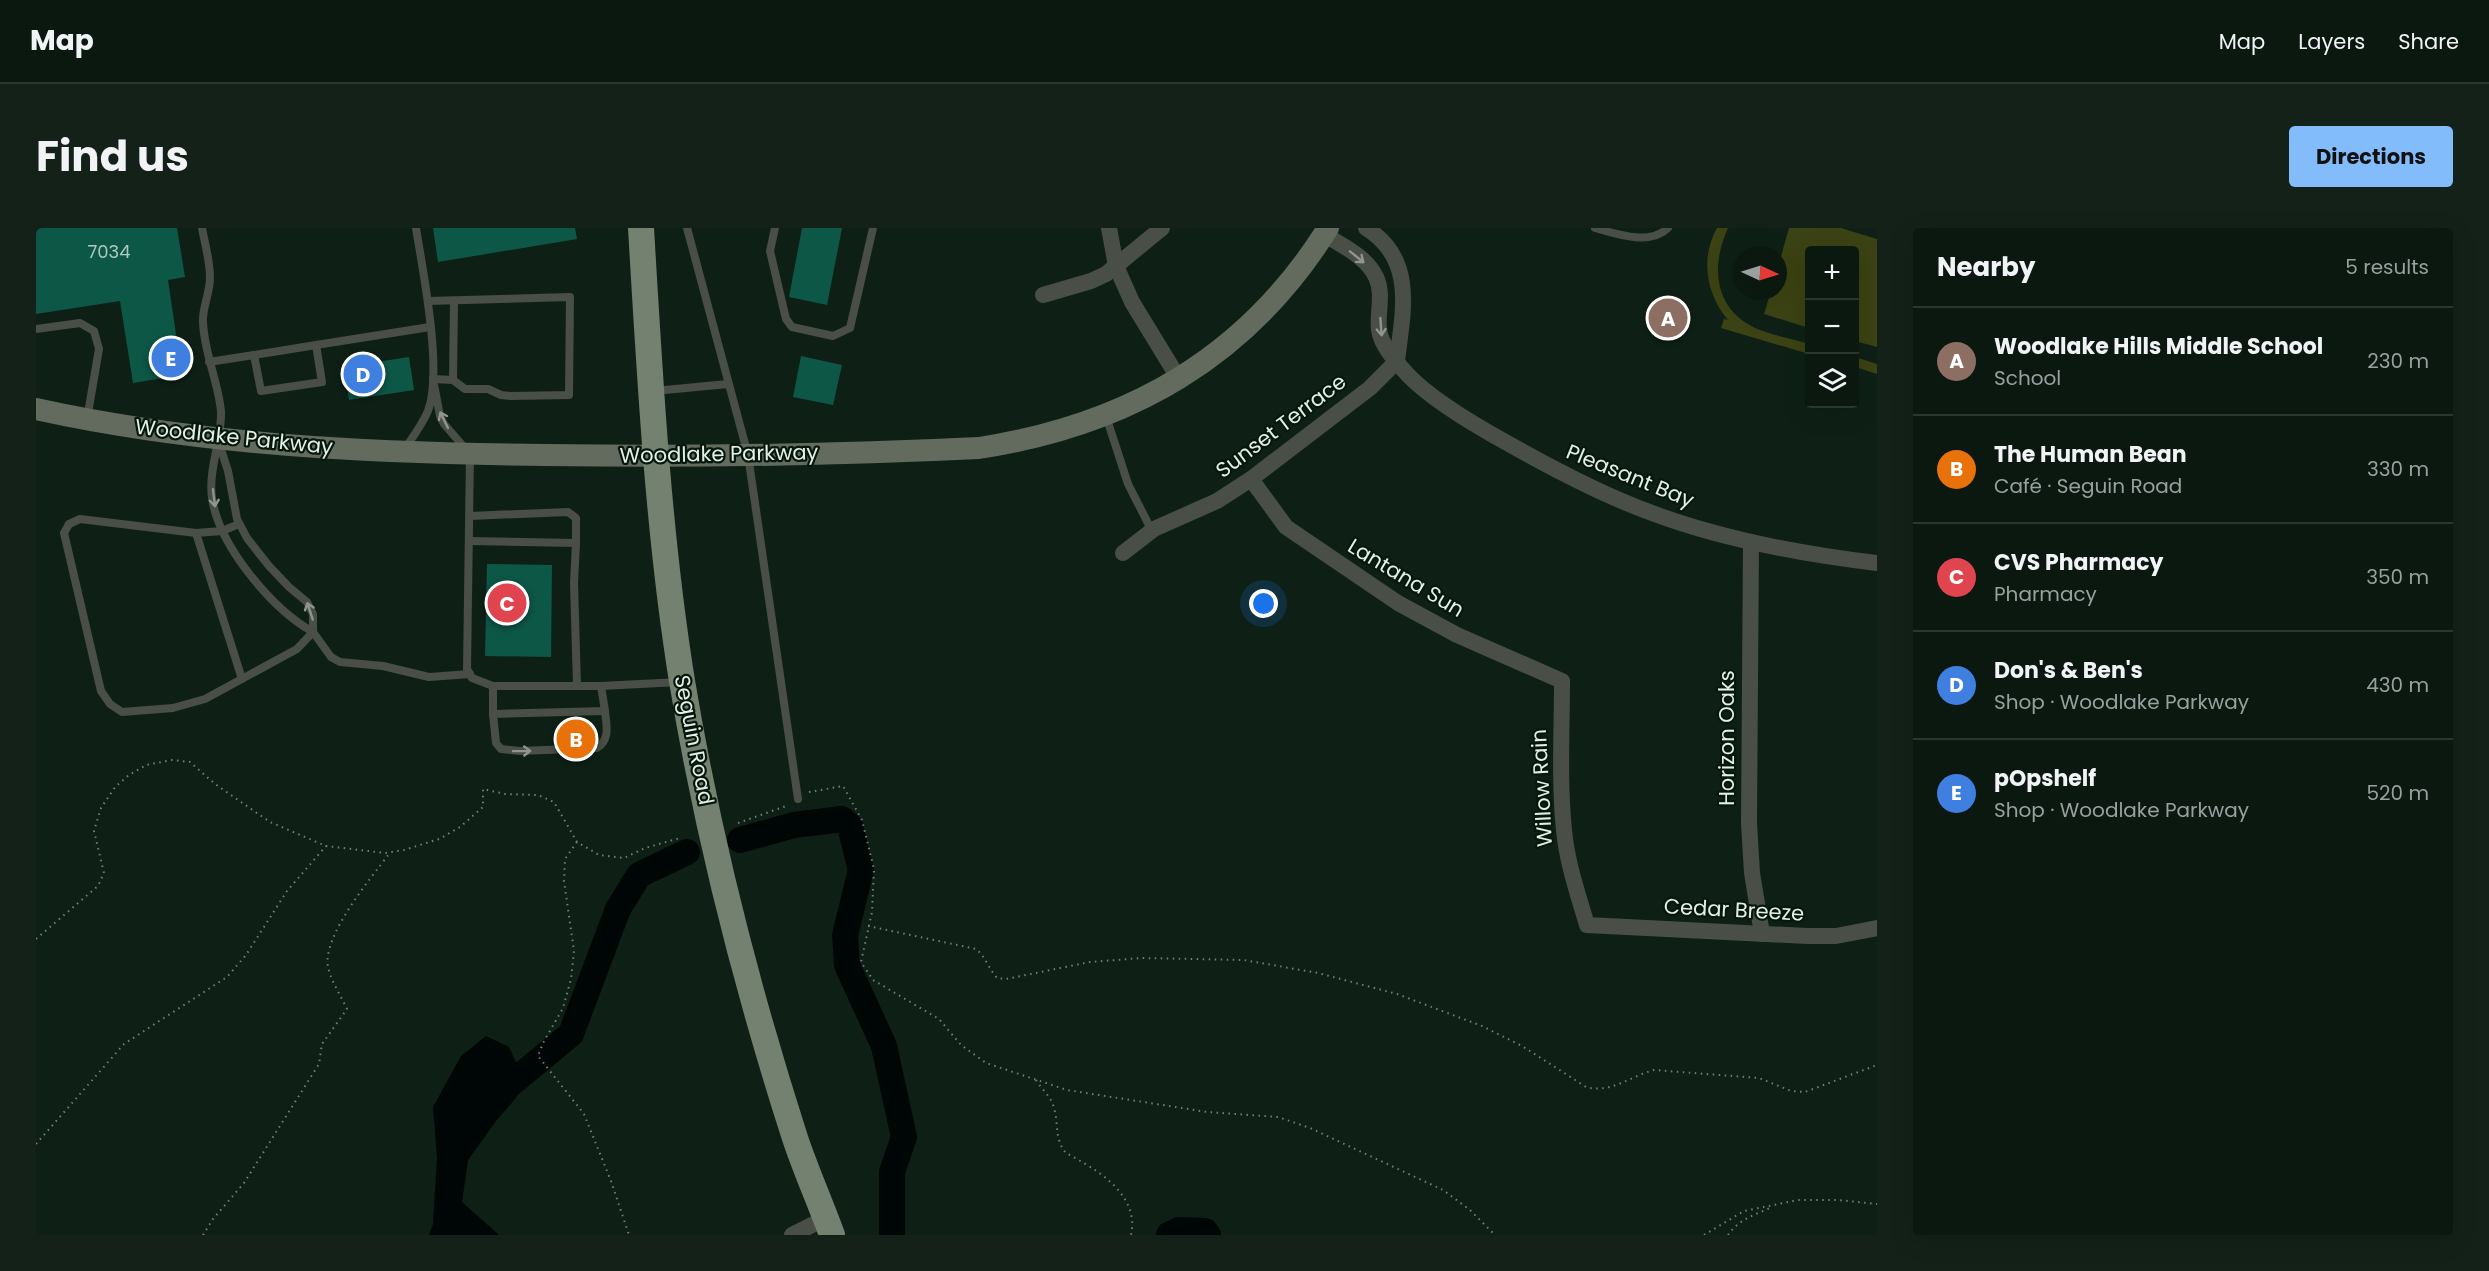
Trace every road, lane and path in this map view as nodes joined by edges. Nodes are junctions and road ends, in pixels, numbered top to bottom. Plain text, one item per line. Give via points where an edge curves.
1 (202, 228) edge
2 (416, 228) edge
3 (641, 228) edge
4 (687, 228) edge
5 (775, 228) edge
6 (873, 228) edge
7 (1109, 228) edge
8 (1162, 228) edge
9 (1366, 228) edge
10 (1595, 228) edge
11 (1668, 228) edge
12 (1326, 231) edge
13 (1614, 231) edge
14 (1116, 266) junction
15 (1403, 285) junction
16 (1379, 289) junction
17 (1043, 295) dead end
18 (454, 301) junction
19 (428, 302) junction
20 (430, 327) junction
21 (36, 329) edge
22 (316, 345) junction
23 (254, 355) junction
24 (1397, 361) junction
25 (209, 362) junction
26 (433, 379) junction
27 (1179, 379) junction
28 (453, 380) junction
29 (728, 384) junction
30 (651, 391) junction
31 (36, 409) edge
32 (1106, 416) junction
33 (87, 420) junction
34 (218, 440) junction
35 (403, 451) junction
36 (471, 454) junction
37 (748, 455) junction
38 (656, 456) junction
39 (1251, 479) junction
40 (470, 516) junction
41 (239, 524) junction
42 (222, 531) junction
43 (1152, 531) junction
44 (196, 533) junction
45 (470, 541) junction
46 (1751, 542) junction
47 (576, 543) junction
48 (1123, 553) dead end
49 (1877, 563) edge
50 (313, 632) junction
51 (470, 674) junction
52 (242, 679) junction
53 (1562, 681) joint
54 (682, 682) junction
55 (493, 686) junction
56 (577, 686) junction
57 (601, 686) junction
58 (605, 711) junction
59 (493, 714) junction
60 (798, 799) junction
61 (738, 823) dead end
62 (680, 838) dead end
63 (577, 842) junction
64 (326, 846) junction
65 (390, 852) junction
66 (1587, 925) joint
67 (868, 926) junction
68 (1877, 928) edge
69 (1762, 934) junction
70 (36, 939) edge
71 (1877, 1065) edge
72 (1035, 1079) junction
73 (36, 1144) edge
74 (1877, 1204) edge
75 (1776, 1206) junction
76 (829, 1227) edge
77 (203, 1235) edge
78 (628, 1235) edge
79 (792, 1235) edge
80 (1131, 1235) edge
81 (1495, 1235) edge
82 (1704, 1235) edge
83 (1728, 1235) edge

1 - 25 lane via 210,277 203,321
2 - 19 lane
3 - 30 main road, Seguin Road
4 - 29 lane
5 - 6 lane via 770,251 786,319 792,327 832,336 850,328
7 - 14 street
8 - 14 street
9 - 15 street via 1390,248 1400,266
10 - 13 lane
11 - 13 lane via 1653,236 1637,237
12 -> 16 street, Pleasant Bay via 1358,255 1376,277
12 - 27 street, Woodlake Parkway via 1266,308 1209,359
14 - 17 street via 1091,281
14 - 27 street via 1132,302
15 - 16 street
15 - 24 street
16 -> 24 street, Pleasant Bay via 1379,331
18 - 19 lane
18 - 28 lane
18 - 28 lane via 570,297 569,395 501,395 488,389 465,389
19 - 20 lane
20 - 22 lane
20 - 26 lane
21 - 33 lane via 80,323 94,331 99,349
22 - 23 lane
22 - 23 lane via 322,382 261,391
23 - 25 lane
24 - 39 street, Sunset Terrace via 1370,388
24 - 46 street, Pleasant Bay via 1425,390 1485,431 1565,476 1652,513
25 - 34 lane via 220,411
26 - 28 lane
26 - 35 lane via 428,410
36 -> 26 lane via 444,424
27 - 32 street, Woodlake Parkway
29 - 30 lane
29 - 37 lane
30 - 38 main road, Seguin Road
31 - 33 street, Woodlake Parkway
32 - 37 street, Woodlake Parkway via 1024,441 979,448
32 - 43 lane via 1128,484
33 - 34 street, Woodlake Parkway
34 - 35 street, Woodlake Parkway
34 - 41 lane
34 -> 42 lane via 212,496
35 - 36 street, Woodlake Parkway
36 - 38 street, Woodlake Parkway
36 - 40 lane
37 - 38 street, Woodlake Parkway
37 - 60 lane
38 - 54 main road, Seguin Road
39 - 43 street, Sunset Terrace via 1217,501
39 - 53 street, Lantana Sun via 1286,526 1398,603 1457,635
40 - 45 lane
40 - 47 lane via 568,512 576,518
41 - 42 lane
50 -> 41 lane via 313,614 307,602 268,566
42 - 44 lane
42 - 50 lane via 237,557 273,599
43 - 48 street, Sunset Terrace
44 - 52 lane
44 - 52 lane via 80,519 69,524 64,533 101,691 122,712 140,712 205,699
45 - 47 lane
45 - 51 lane
46 - 49 street, Pleasant Bay via 1815,556
46 - 69 street, Horizon Oaks via 1749,823
47 - 56 lane
50 - 51 lane via 331,657 340,662 383,666 429,677
50 - 52 lane via 297,649
51 - 55 lane
53 - 66 street, Willow Rain via 1564,832
54 - 57 lane
54 - 76 main road, Seguin Road via 718,865 753,1004 796,1140
55 - 56 lane
55 - 59 lane
56 - 57 lane
57 - 58 lane
58 - 59 lane
59 -> 58 lane via 495,742 501,749 520,751 597,748 606,738
60 - 61 path
60 - 67 path via 811,791 843,786 862,820 874,869
62 - 63 path via 624,858 599,855
63 - 65 path via 554,802 538,795 483,789 483,807 460,827 439,839
63 - 78 path via 565,859 564,881 574,951 571,979 563,1008 538,1056 584,1114
64 - 65 path
64 - 70 path via 270,822 190,762 172,760 146,765 115,787 101,808 94,831 104,873 98,886
64 - 73 path via 287,891 227,977 124,1044
65 - 77 path via 344,916 328,954 328,967 347,1009 322,1044 319,1064 251,1173
66 - 69 street, Cedar Breeze
67 - 71 path via 976,949 997,978 1006,979 1131,958 1244,960 1318,973 1397,994 1482,1026 1596,1090 1654,1070 1759,1078 1791,1091 1805,1092
67 - 72 path via 861,962 873,980 939,1019 961,1045 986,1064
68 - 69 street, Cedar Breeze via 1836,936
72 - 80 path via 1054,1109 1061,1147 1118,1190 1131,1215
72 - 81 path via 1067,1090 1168,1107 1278,1117 1443,1190
74 - 75 path via 1798,1200
75 - 82 path via 1744,1211
75 - 83 path via 1746,1218
76 - 79 street

